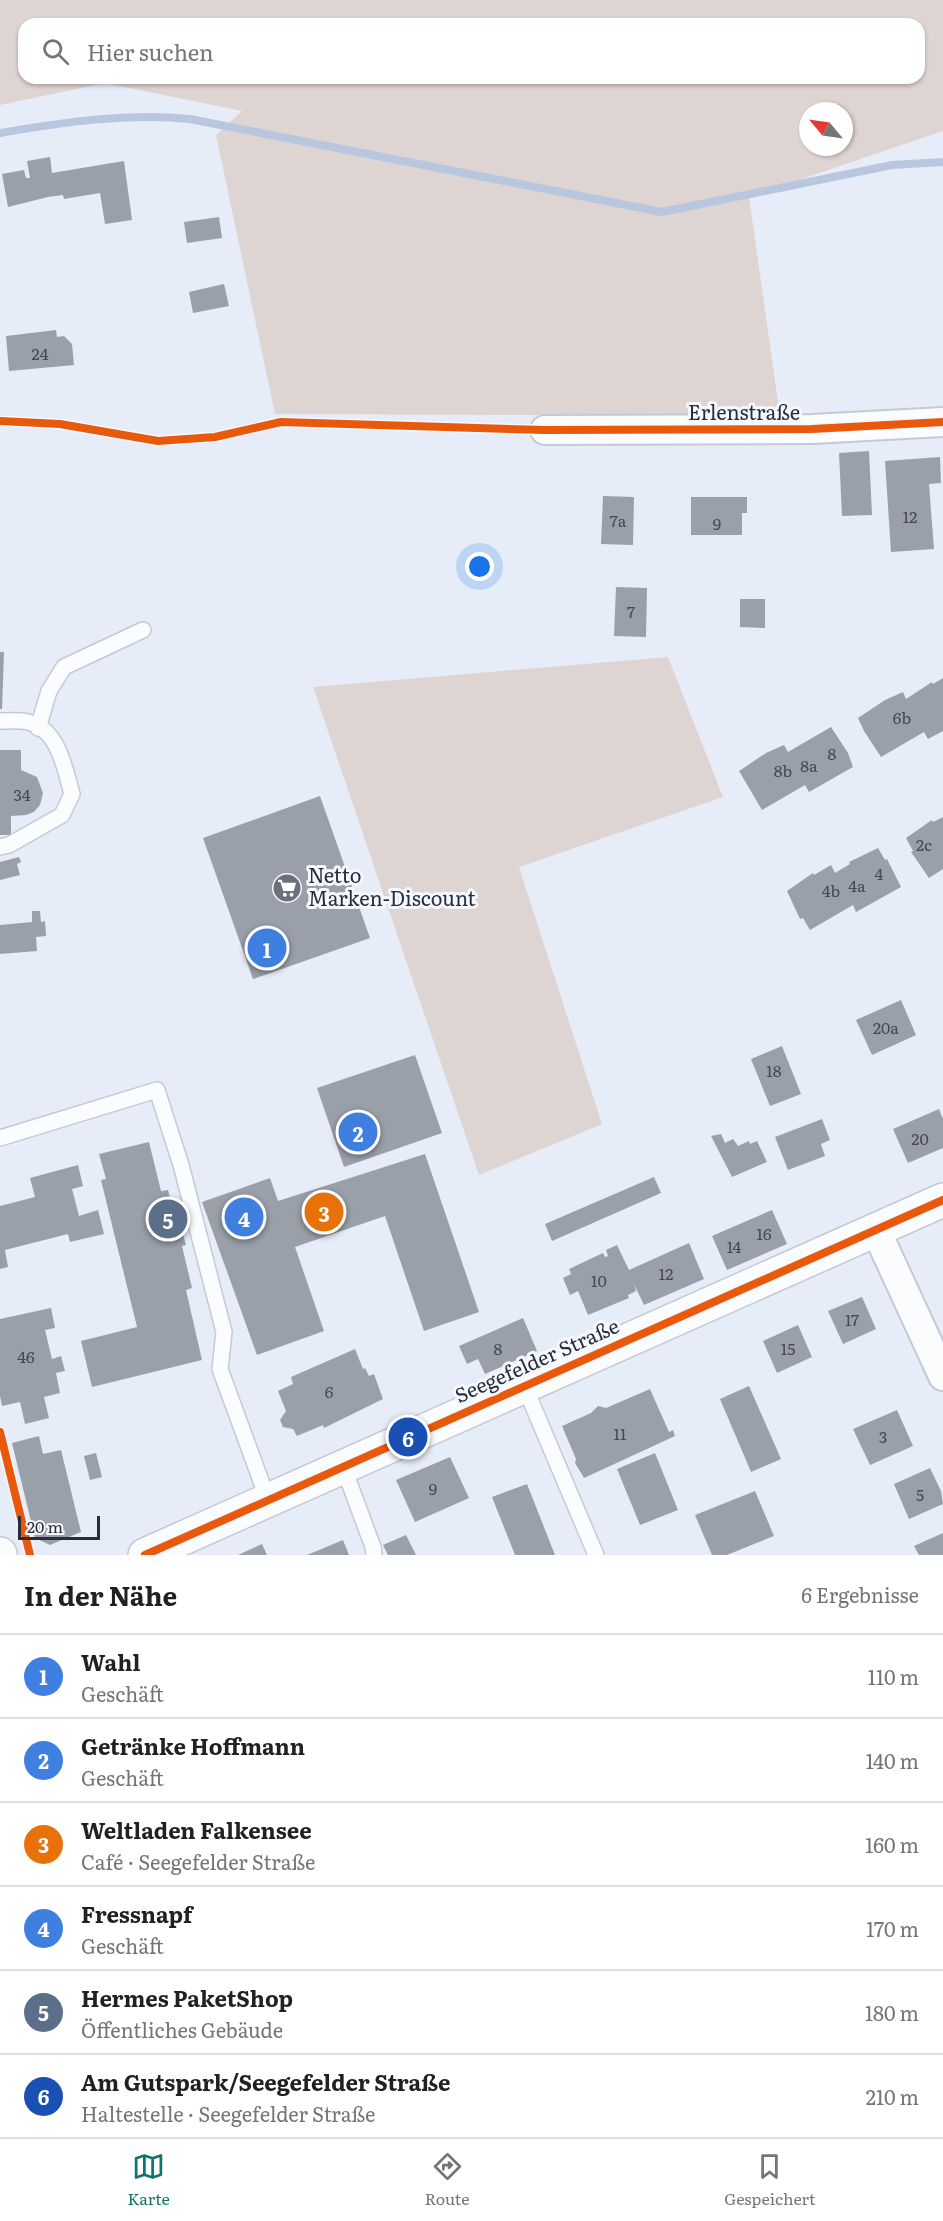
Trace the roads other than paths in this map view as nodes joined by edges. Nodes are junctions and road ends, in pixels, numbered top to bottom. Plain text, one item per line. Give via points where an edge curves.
1 (943, 422) edge
2 (545, 430) dead end
3 (143, 630) dead end
4 (0, 721) edge
5 (38, 728) junction
6 (0, 847) edge
7 (0, 1137) edge
8 (943, 1200) edge
9 (875, 1228) junction
10 (943, 1376) edge
11 (524, 1385) junction
12 (343, 1466) junction
13 (268, 1500) junction
14 (179, 1548) edge
15 (145, 1555) edge
16 (374, 1555) edge
17 (596, 1555) edge

1 - 2 street, Erlenstraße via 812,429
3 - 5 lane via 64,667 49,691
4 - 5 lane via 30,722
5 - 6 lane via 59,749 72,794 62,815
7 - 13 lane via 157,1090 181,1165 224,1332 220,1369
8 - 9 street, Seegefelder Straße
9 - 10 street
9 - 11 street, Seegefelder Straße
11 - 12 street, Seegefelder Straße
11 - 17 lane
12 - 13 street, Seegefelder Straße
12 - 16 lane
13 - 14 street, Seegefelder Straße
14 - 15 street, Seegefelder Straße

